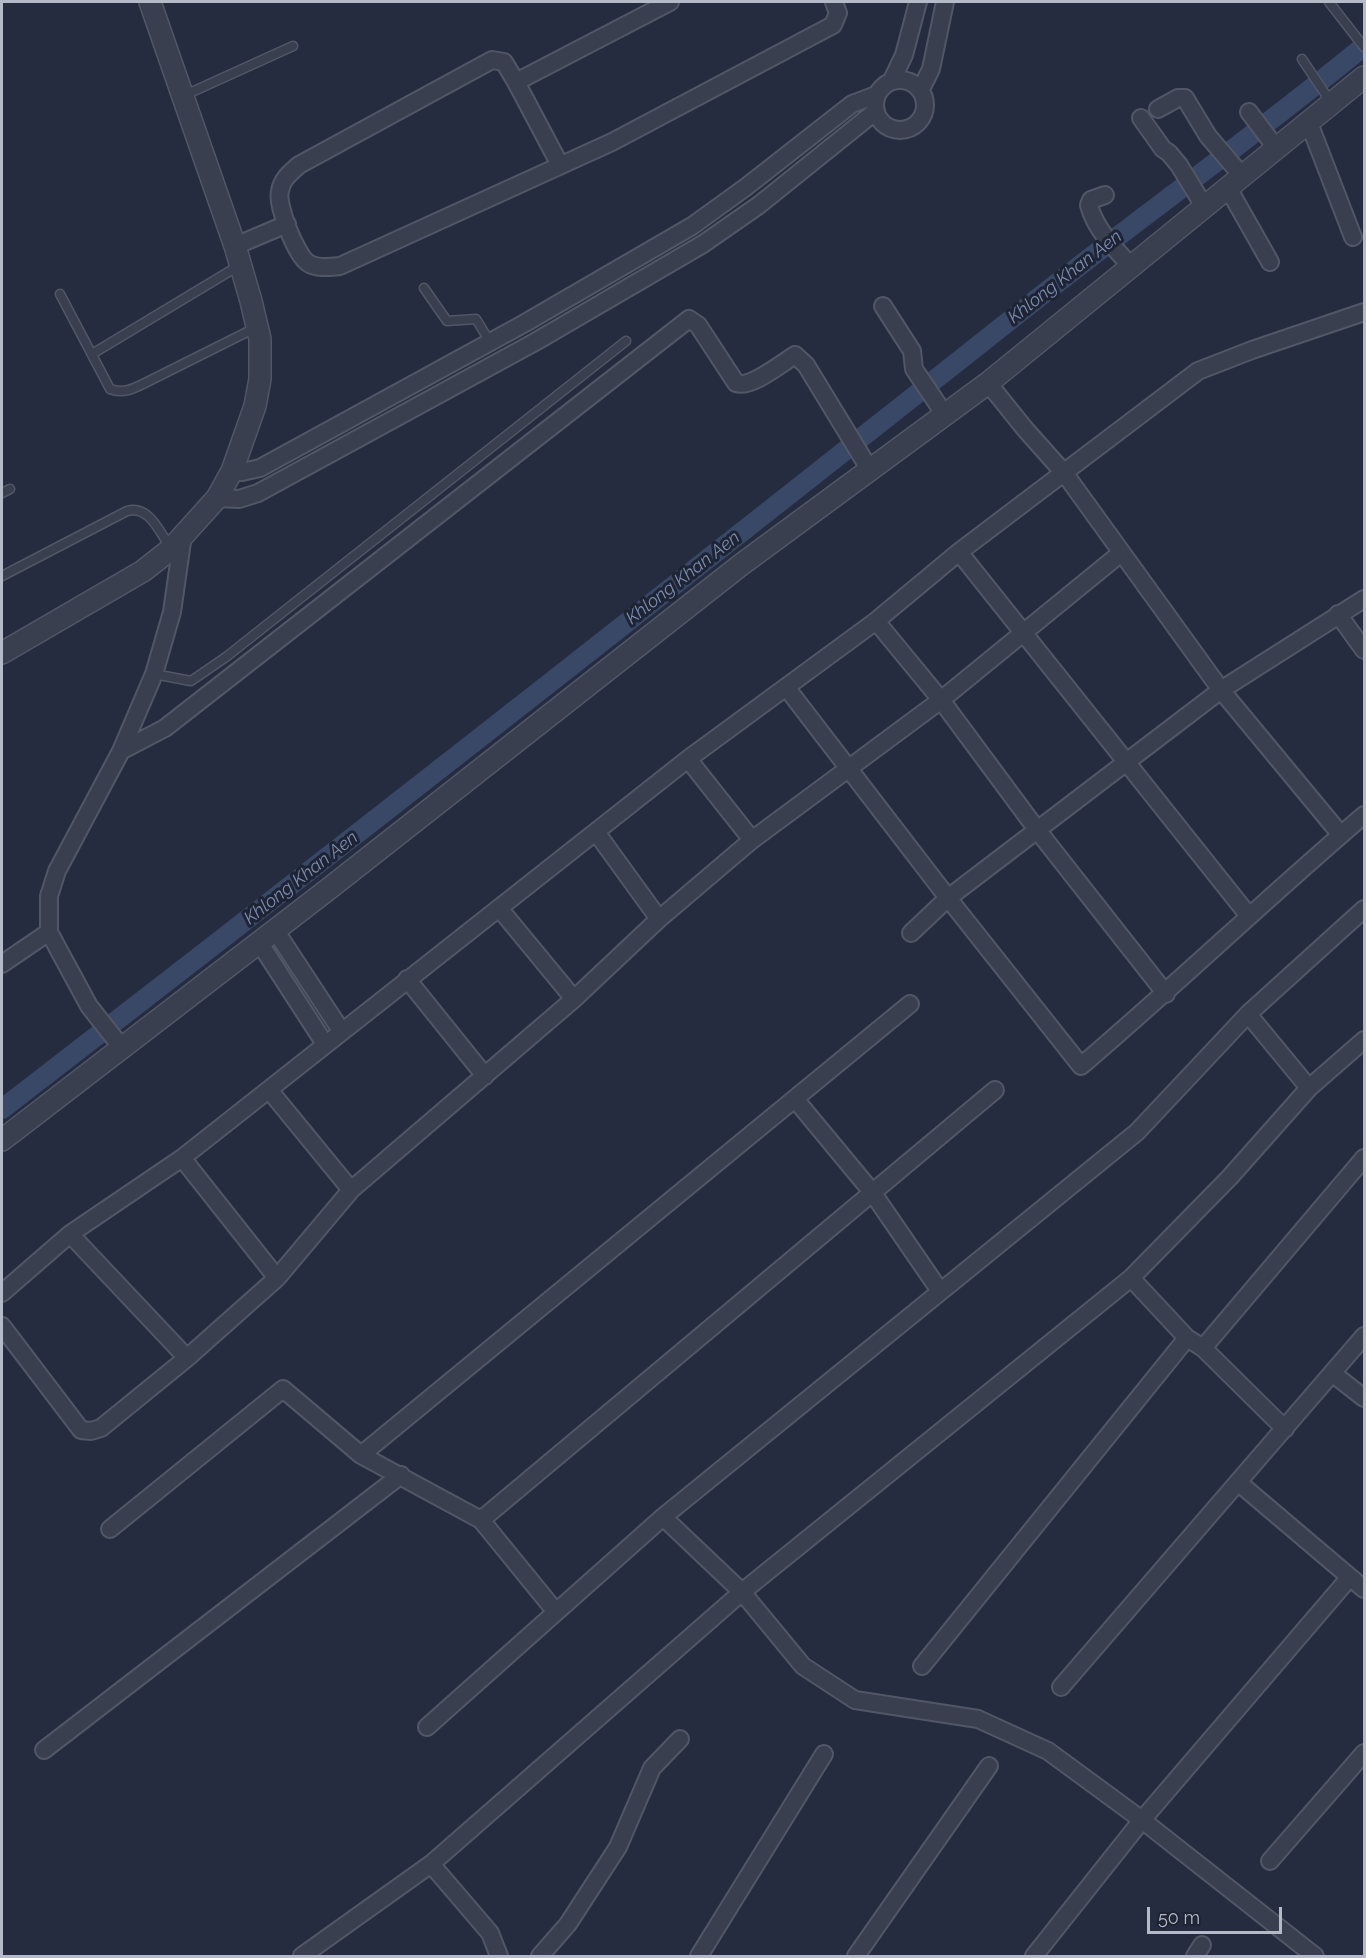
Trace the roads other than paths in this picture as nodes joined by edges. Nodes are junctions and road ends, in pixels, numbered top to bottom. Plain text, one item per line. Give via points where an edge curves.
1 (670, 2) edge
2 (834, 2) edge
3 (918, 2) edge
4 (945, 2) edge
5 (1329, 2) edge
6 (153, 4) edge
7 (293, 46) dead end
8 (1365, 47) edge
9 (1304, 63) dead end
10 (1365, 77) edge
11 (892, 80) junction
12 (516, 81) junction
13 (921, 89) junction
14 (183, 96) junction
15 (1330, 101) junction
16 (876, 103) junction
17 (1158, 109) dead end
18 (1249, 112) dead end
19 (1141, 118) dead end
20 (1309, 123) junction
21 (1273, 143) junction
22 (560, 165) junction
23 (1234, 176) junction
24 (1105, 195) dead end
25 (1199, 199) junction
26 (287, 224) junction
27 (692, 226) junction
28 (1353, 237) dead end
29 (703, 244) junction
30 (238, 255) junction
31 (1125, 260) junction
32 (1270, 262) dead end
33 (424, 288) dead end
34 (60, 294) dead end
35 (883, 306) dead end
36 (1365, 312) edge
37 (525, 323) junction
38 (257, 327) junction
39 (626, 341) dead end
40 (490, 342) junction
41 (535, 342) junction
42 (92, 354) junction
43 (988, 383) junction
44 (941, 409) junction
45 (865, 461) junction
46 (232, 471) junction
47 (1065, 474) junction
48 (10, 489) dead end
49 (2, 493) edge
50 (217, 498) junction
51 (177, 542) junction
52 (959, 552) junction
53 (1121, 554) junction
54 (2, 576) edge
55 (1365, 599) edge
56 (1338, 614) junction
57 (876, 621) junction
58 (1024, 634) junction
59 (1365, 650) edge
60 (2, 653) edge
61 (154, 674) junction
62 (786, 687) junction
63 (1221, 690) junction
64 (941, 700) junction
65 (121, 752) junction
66 (688, 759) junction
67 (1126, 762) junction
68 (850, 770) junction
69 (1365, 815) edge
70 (1038, 831) junction
71 (597, 832) junction
72 (1341, 836) junction
73 (752, 840) junction
74 (948, 898) junction
75 (499, 908) junction
76 (1365, 909) edge
77 (1249, 916) junction
78 (659, 919) junction
79 (49, 932) junction
80 (911, 933) dead end
81 (267, 936) junction
82 (2, 964) edge
83 (407, 979) junction
84 (1166, 994) junction
85 (574, 999) junction
86 (910, 1004) dead end
87 (1248, 1014) junction
88 (342, 1032) junction
89 (1365, 1040) edge
90 (118, 1044) junction
91 (325, 1044) junction
92 (485, 1076) junction
93 (1309, 1088) junction
94 (995, 1090) dead end
95 (270, 1091) junction
96 (795, 1098) junction
97 (2, 1140) edge
98 (182, 1158) junction
99 (1365, 1158) edge
100 (351, 1190) junction
101 (872, 1192) junction
102 (70, 1234) junction
103 (277, 1278) junction
104 (1131, 1278) junction
105 (940, 1291) junction
106 (2, 1293) edge
107 (2, 1326) edge
108 (1365, 1336) edge
109 (1186, 1338) junction
110 (1203, 1348) junction
111 (187, 1358) junction
112 (1332, 1373) junction
113 (1365, 1398) edge
114 (1285, 1429) junction
115 (361, 1455) junction
116 (402, 1475) junction
117 (1239, 1483) junction
118 (663, 1517) junction
119 (481, 1520) junction
120 (110, 1529) dead end
121 (1350, 1577) junction
122 (1365, 1589) edge
123 (742, 1592) junction
124 (556, 1612) junction
125 (922, 1666) dead end
126 (1061, 1687) dead end
127 (427, 1728) dead end
128 (680, 1739) dead end
129 (44, 1750) dead end
130 (1365, 1753) edge
131 (824, 1754) dead end
132 (989, 1766) dead end
133 (1142, 1820) junction
134 (1270, 1861) dead end
135 (431, 1864) junction
136 (302, 1956) edge
137 (499, 1956) edge
138 (540, 1956) edge
139 (699, 1956) edge
140 (856, 1956) edge
141 (1034, 1956) edge
142 (1315, 1956) edge

1 - 12 street
2 - 22 street via 837,19 822,31 612,142
3 - 11 street via 904,55
4 - 13 street via 931,69
5 - 8 lane
6 - 14 street
7 - 14 lane
9 - 15 lane
10 - 15 street
11 - 13 street via 907,81
11 - 16 street via 882,85
12 - 22 street
12 - 26 street via 504,62 492,60 299,165 285,178 279,193 280,209
13 - 16 street via 926,104 913,127 901,130 883,124
14 - 30 street
15 - 20 street
16 - 27 street via 852,104
16 - 29 street via 759,205
17 - 23 street via 1181,96 1185,98
18 - 21 street
19 - 25 street via 1179,165
20 - 21 street
20 - 28 street
21 - 23 street
22 - 26 street via 340,266 319,267 306,262
23 - 25 street
23 - 32 street
24 - 31 street via 1089,205 1100,229
25 - 31 street
26 - 30 street
27 - 29 street
27 - 37 street
29 - 41 street
30 - 38 street
30 - 42 lane
31 - 43 street
33 - 40 lane via 447,321 476,320
34 - 42 lane
35 - 44 street via 912,351 914,369
36 - 47 street via 1198,371
37 - 40 street
37 - 41 street
38 - 42 lane via 126,391 110,390
38 - 46 street via 260,378 255,406
39 - 61 lane via 226,657 191,681
40 - 46 street via 260,468
41 - 50 street via 258,493 239,499
43 - 44 street
43 - 47 street
44 - 45 street
45 - 65 street via 806,365 795,355 741,385 698,325 688,320 165,728
45 - 81 street via 741,564
46 - 50 street
47 - 52 street
47 - 53 street
48 - 49 lane
50 - 51 street
51 - 54 lane via 136,508
51 - 60 street via 143,571
51 - 61 street via 172,612
52 - 57 street
52 - 58 street
53 - 58 street
53 - 63 street
55 - 56 street
56 - 59 street
56 - 63 street
57 - 62 street
57 - 64 street
58 - 64 street
58 - 67 street
61 - 65 street
62 - 66 street
62 - 68 street
63 - 67 street
63 - 72 street
64 - 68 street
64 - 70 street
65 - 79 street via 57,871 49,896
66 - 71 street
66 - 73 street
67 - 70 street
67 - 77 street
68 - 73 street
68 - 74 street
69 - 72 street
70 - 74 street
70 - 84 street
71 - 75 street
71 - 78 street
72 - 77 street
73 - 78 street
74 - 80 street
74 - 84 street via 1081,1066
75 - 83 street
75 - 85 street
76 - 87 street
77 - 84 street
78 - 85 street
79 - 82 street
79 - 90 street via 89,1005
81 - 88 street
81 - 90 street
81 - 91 street
83 - 88 street
83 - 92 street
85 - 92 street
86 - 96 street
87 - 93 street
87 - 105 street via 1137,1132
88 - 91 street
89 - 93 street
90 - 97 street
91 - 95 street
92 - 100 street
93 - 104 street via 1230,1178
94 - 101 street
95 - 98 street
95 - 100 street
96 - 101 street
96 - 115 street
98 - 102 street
98 - 103 street
99 - 110 street
100 - 103 street
101 - 105 street
101 - 119 street
102 - 106 street
102 - 111 street
103 - 111 street
104 - 109 street
104 - 123 street
105 - 118 street
107 - 111 street via 81,1430 101,1428
108 - 112 street
109 - 110 street
109 - 125 street
110 - 114 street
112 - 113 street
112 - 114 street
114 - 117 street
115 - 116 street
115 - 120 street via 283,1389
116 - 119 street
116 - 129 street
117 - 121 street
117 - 126 street
118 - 123 street
118 - 124 street
119 - 124 street
121 - 122 street
121 - 133 street
123 - 133 street via 803,1666 855,1700 978,1719 1048,1751
123 - 135 street
124 - 127 street
128 - 138 street via 652,1768 618,1847 568,1923
130 - 134 street
131 - 139 street
132 - 140 street
133 - 141 street
133 - 142 street
135 - 136 street
135 - 137 street via 490,1933

